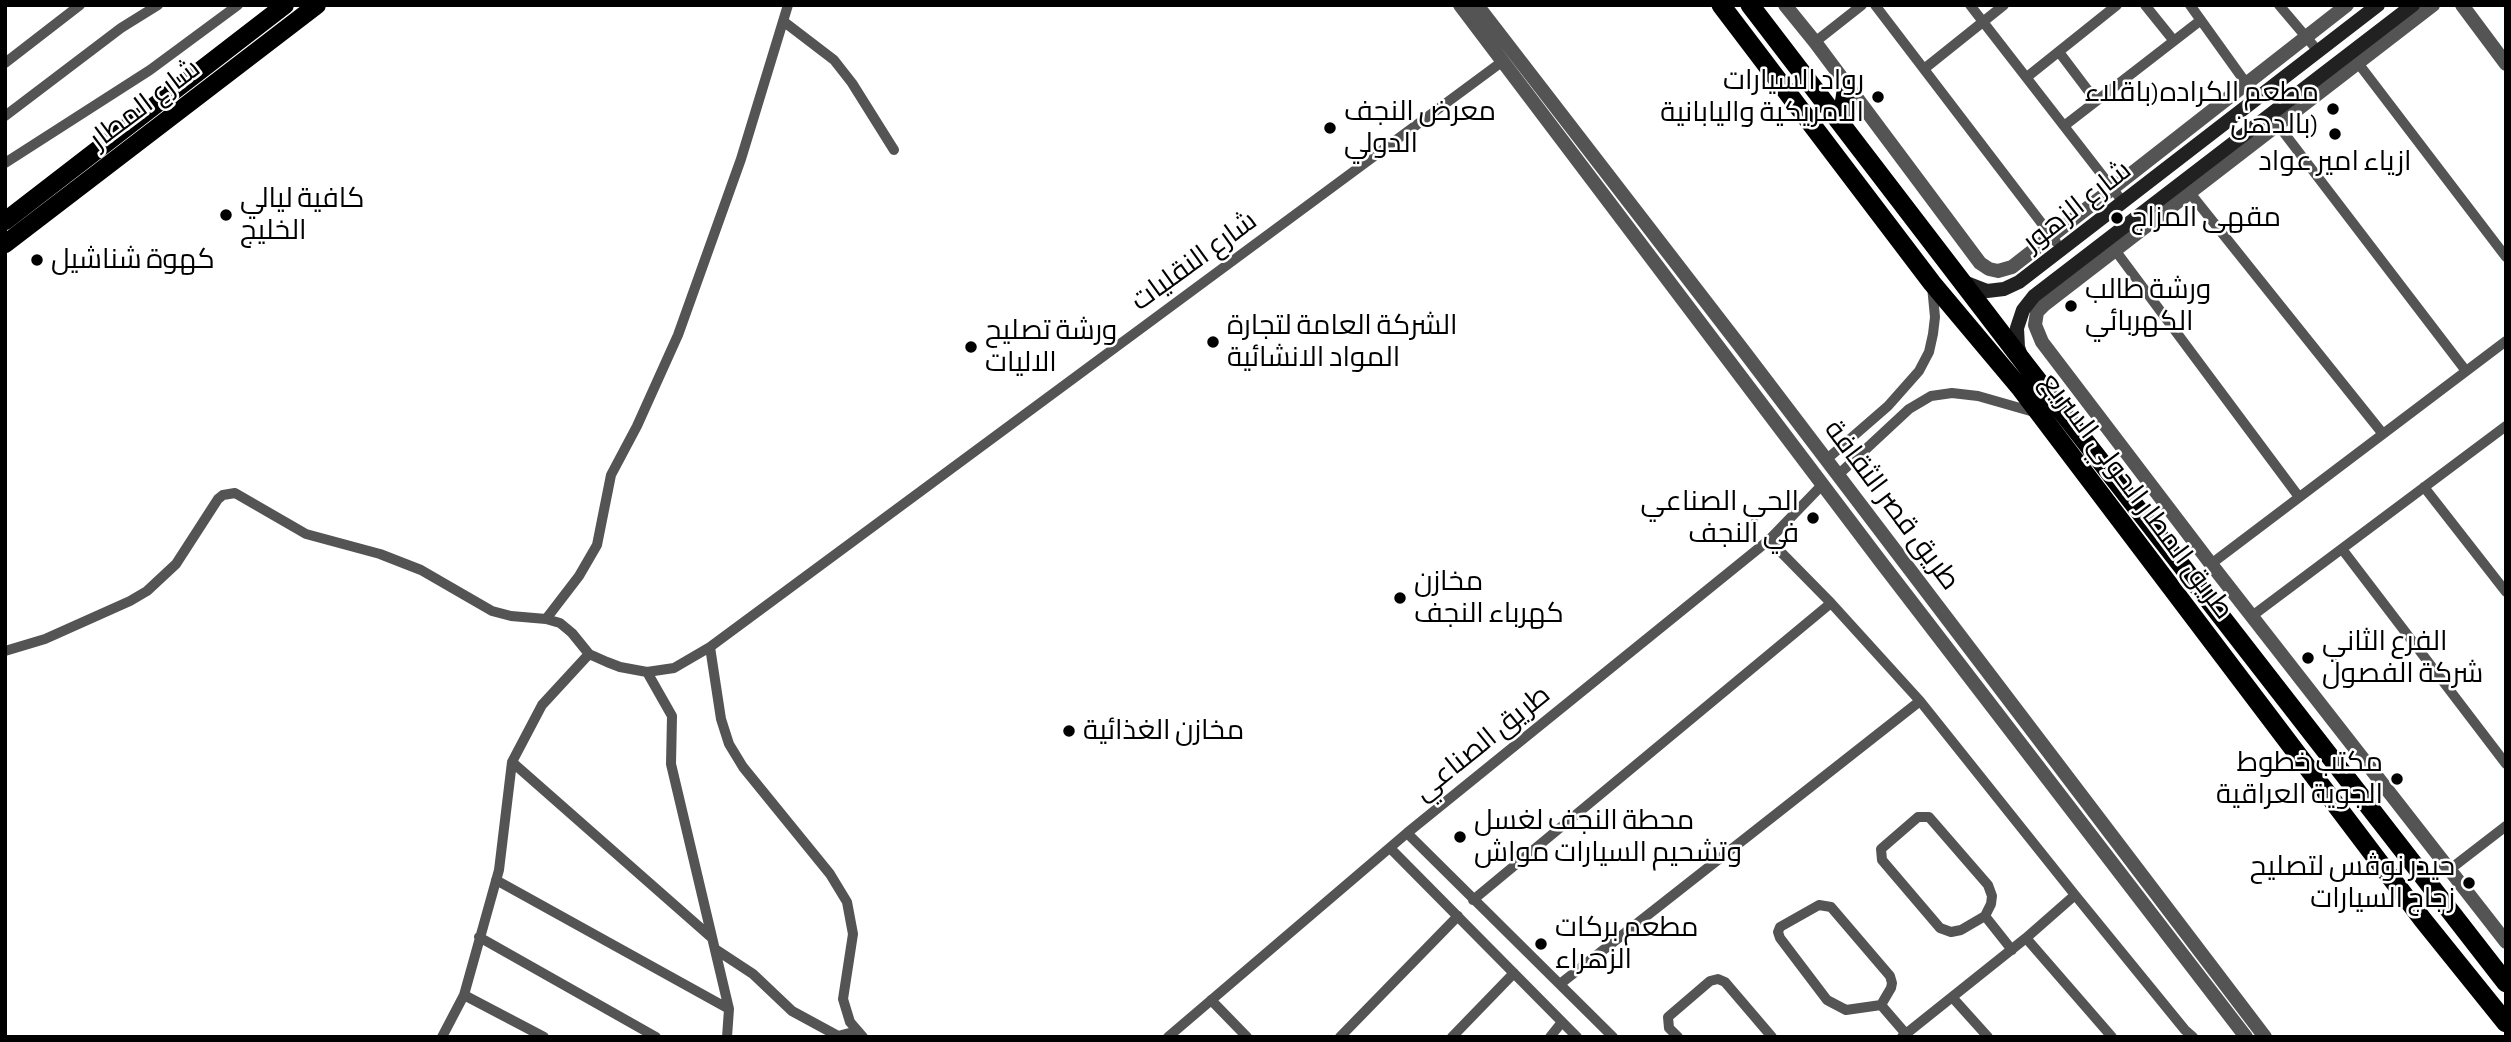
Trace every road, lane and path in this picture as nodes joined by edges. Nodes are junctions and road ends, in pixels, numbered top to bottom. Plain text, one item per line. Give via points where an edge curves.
1 (80, 5) edge
2 (158, 5) edge
3 (238, 5) edge
4 (285, 5) edge
5 (317, 5) edge
6 (788, 5) edge
7 (1460, 5) edge
8 (1477, 5) edge
9 (1721, 5) edge
10 (1750, 5) edge
11 (1785, 5) edge
12 (1862, 5) edge
13 (1875, 5) edge
14 (1970, 5) edge
15 (2004, 5) edge
16 (2117, 5) edge
17 (2146, 5) edge
18 (2190, 5) edge
19 (2279, 5) edge
20 (2347, 5) edge
21 (2378, 5) edge
22 (2413, 5) edge
23 (2434, 5) edge
24 (2461, 6) edge
25 (2201, 20) junction
26 (783, 21) junction
27 (1983, 22) junction
28 (2306, 37) junction
29 (2174, 41) junction
30 (1815, 42) junction
31 (2318, 51) junction
32 (2059, 52) junction
33 (1503, 61) junction
34 (5, 63) edge
35 (2358, 63) junction
36 (2506, 64) edge
37 (1924, 69) junction
38 (2027, 78) junction
39 (2246, 83) junction
40 (1847, 86) junction
41 (2311, 92) junction
42 (2256, 97) junction
43 (2096, 102) junction
44 (5, 116) edge
45 (1842, 123) junction
46 (2278, 125) junction
47 (2064, 126) junction
48 (894, 150) dead end
49 (5, 163) edge
50 (2166, 168) junction
51 (2112, 188) junction
52 (2185, 188) junction
53 (2126, 200) junction
54 (2143, 213) junction
55 (5, 221) edge
56 (2051, 236) junction
57 (5, 244) edge
58 (2062, 250) junction
59 (2107, 251) junction
60 (2506, 257) edge
61 (1964, 282) junction
62 (1931, 283) junction
63 (2506, 341) edge
64 (1743, 350) junction
65 (1731, 361) junction
66 (2025, 363) junction
67 (2466, 371) junction
68 (2040, 414) junction
69 (2505, 427) edge
70 (2383, 434) junction
71 (1827, 459) junction
72 (1838, 475) junction
73 (1823, 484) junction
74 (2424, 487) junction
75 (2299, 498) junction
76 (1858, 501) junction
77 (1844, 512) junction
78 (1769, 540) junction
79 (2342, 549) junction
80 (2211, 564) junction
81 (2506, 592) edge
82 (1831, 603) junction
83 (2252, 616) junction
84 (546, 619) junction
85 (710, 647) junction
86 (5, 652) edge
87 (589, 654) junction
88 (647, 672) junction
89 (1920, 701) junction
90 (512, 762) junction
91 (2506, 764) edge
92 (2506, 826) edge
93 (1407, 833) junction
94 (1390, 848) junction
95 (2449, 870) junction
96 (496, 880) junction
97 (2075, 895) junction
98 (1473, 900) junction
99 (2444, 904) junction
100 (1458, 916) junction
101 (1985, 916) junction
102 (2423, 920) junction
103 (479, 937) junction
104 (2026, 938) junction
105 (2506, 942) edge
106 (2475, 943) junction
107 (714, 944) junction
108 (2012, 950) junction
109 (2454, 958) junction
110 (1514, 973) junction
111 (2506, 983) edge
112 (1560, 984) junction
113 (464, 995) junction
114 (1952, 997) junction
115 (1211, 1000) junction
116 (1881, 1005) junction
117 (729, 1009) junction
118 (1562, 1022) junction
119 (2506, 1023) edge
120 (860, 1034) edge
121 (2184, 1034) edge
122 (1904, 1035) edge
123 (442, 1037) edge
124 (544, 1037) edge
125 (656, 1037) edge
126 (727, 1037) edge
127 (1168, 1037) edge
128 (1247, 1037) edge
129 (1340, 1037) edge
130 (1452, 1037) edge
131 (1550, 1037) edge
132 (1577, 1037) edge
133 (1613, 1037) edge
134 (1678, 1037) edge
135 (1772, 1037) edge
136 (1988, 1037) edge
137 (2112, 1037) edge
138 (2246, 1037) edge
139 (2266, 1037) edge

1 - 34 street
2 - 44 street
3 - 49 street via 150,70
4 - 55 main road, شارع المطار
5 - 57 main road, شارع المطار
6 - 26 street
7 - 33 street, طريق قصر الثقافة
8 - 64 street, طريق قصر الثقافة
9 - 62 highway, طريق المطار الحولي السريع
10 - 45 highway, طريق المطار الحولي السريع
11 - 30 street
12 - 30 street
13 - 37 street
14 - 27 street
15 - 27 street
16 - 32 street
17 - 29 street
18 - 25 street
19 - 28 street
20 - 28 street
21 - 31 main road, شارع الزهور
22 - 41 main road, شارع الزهور
23 - 35 street
24 - 36 street
25 - 29 street
25 - 39 street
26 - 48 street via 834,60
26 - 84 street via 741,159 678,335 611,475 597,545
27 - 37 street
27 - 38 street
28 - 31 street
28 - 39 street
29 - 43 street
30 - 40 street
31 - 42 main road, شارع الزهور
32 - 38 street
32 - 43 street
33 - 65 street, طريق قصر الثقافة
33 - 85 street, شارع النقليات
35 - 41 street
35 - 60 street
37 - 56 street
38 - 47 street
39 - 42 street
39 - 51 street
40 - 45 highway
40 - 56 street via 1984,266 2007,269
41 - 46 street
41 - 52 main road, شارع الزهور
42 - 50 main road, شارع الزهور
43 - 47 street
45 - 61 highway, طريق المطار الحولي السريع
46 - 52 street
46 - 67 street
47 - 51 street
50 - 52 main road via 2170,179
50 - 53 main road, شارع الزهور
51 - 53 street
51 - 56 street
52 - 54 main road, شارع الزهور
52 - 59 street
52 - 70 street
53 - 54 main road via 2139,202
53 - 58 main road, شارع الزهور
54 - 59 main road, شارع الزهور
56 - 58 street
58 - 61 main road, شارع الزهور via 2004,289 1979,289
59 - 66 main road, شارع الزهور via 2034,296 2023,310 2017,337
59 - 75 street
59 - 80 street via 2037,312 2035,326
61 - 66 highway, طريق المطار الحولي السريع
62 - 68 highway, طريق المطار الحولي السريع
62 - 71 street via 1933,334 1919,371 1888,406
63 - 67 street
64 - 65 street
64 - 71 street, طريق قصر الثقافة
65 - 73 street, طريق قصر الثقافة
66 - 99 highway, طريق المطار الحولي السريع
67 - 70 street
68 - 72 street via 1979,396 1937,394 1909,409
68 - 102 highway, طريق المطار الحولي السريع
69 - 74 street
70 - 75 street
71 - 72 street, طريق قصر الثقافة
72 - 76 street, طريق قصر الثقافة
73 - 77 street, طريق قصر الثقافة
73 - 78 street, طريق الصناعي
74 - 79 street
74 - 81 street
75 - 80 street
76 - 77 street
76 - 139 street, طريق قصر الثقافة
77 - 138 street, طريق قصر الثقافة
78 - 82 street
78 - 93 street, طريق الصناعي
79 - 83 street
79 - 91 street
80 - 83 street
82 - 89 street
82 - 98 street
83 - 95 street
84 - 86 street via 492,611 401,561 306,534 229,493 218,499 176,564 147,591 45,639
84 - 87 street via 567,628
85 - 88 street, شارع النقليات via 674,668
85 - 120 street via 729,744 847,902 853,934 843,999 850,1022
87 - 88 street
87 - 90 street via 542,705
88 - 107 street via 672,716 671,764
89 - 97 street
89 - 112 street
90 - 96 street
90 - 107 street
92 - 95 street
93 - 94 street, طريق الصناعي
93 - 98 street
94 - 100 street
94 - 115 street, طريق الصناعي
95 - 105 street
96 - 103 street
96 - 117 street
97 - 104 street
97 - 121 street
98 - 112 street
99 - 102 highway via 2439,919
99 - 106 highway, طريق المطار الحولي السريع
100 - 110 street
100 - 129 street
101 - 101 street via 1992,896 1988,886 1929,817 1918,817 1881,849 1882,860 1940,928 1961,930
101 - 108 street
102 - 109 highway, طريق المطار الحولي السريع
103 - 113 street
103 - 125 street
104 - 108 street
104 - 137 street
106 - 109 highway via 2458,942
106 - 111 highway, طريق المطار الحولي السريع
107 - 117 street
107 - 120 street via 792,1011 838,1036
108 - 114 street
109 - 119 highway, طريق المطار الحولي السريع
110 - 118 street
110 - 130 street
112 - 133 street
113 - 123 street
113 - 124 street
114 - 122 street
114 - 136 street
115 - 127 street, طريق الصناعي
115 - 128 street
116 - 116 street via 1891,988 1890,976 1830,907 1819,905 1780,927 1780,938 1827,1000 1846,1010
116 - 122 street
117 - 126 street
118 - 131 street
118 - 132 street
134 - 135 street via 1669,1028 1668,1017 1718,979

